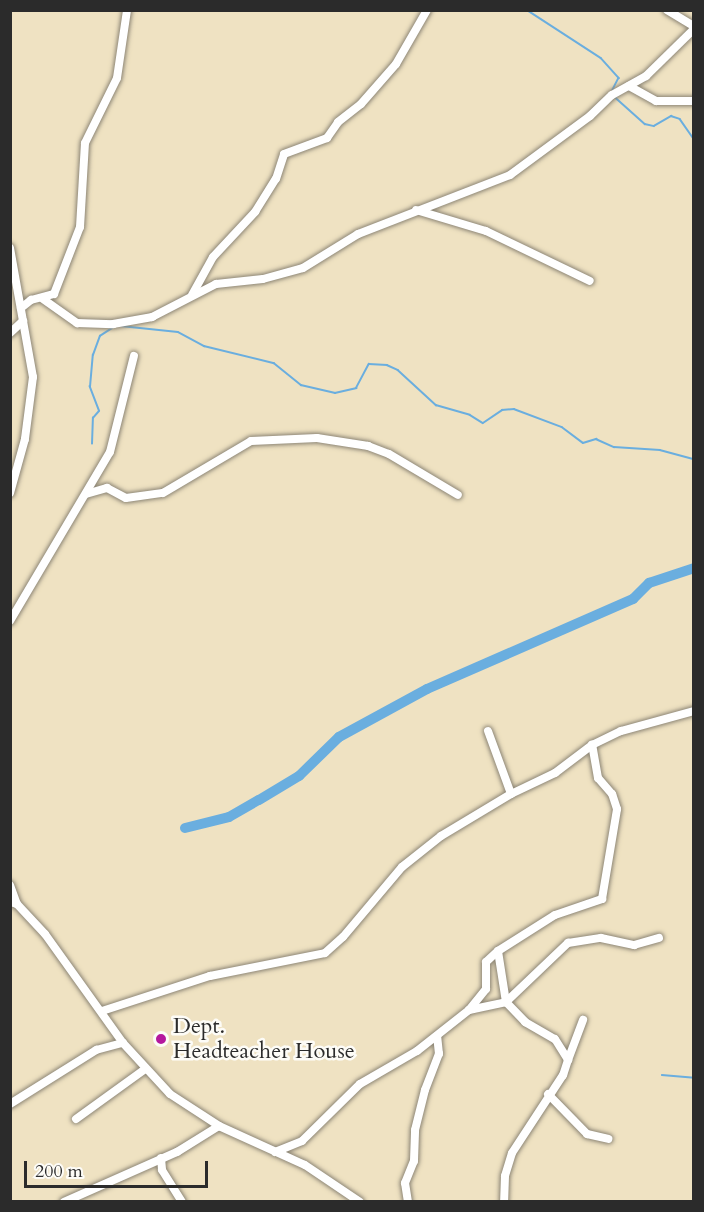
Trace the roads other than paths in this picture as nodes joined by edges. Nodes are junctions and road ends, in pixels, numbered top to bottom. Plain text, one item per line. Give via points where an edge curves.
1 (126, 10) edge
2 (427, 10) edge
3 (667, 10) edge
4 (693, 27) edge
5 (629, 86) junction
6 (693, 101) edge
7 (416, 210) junction
8 (10, 248) edge
9 (590, 281) dead end
10 (192, 296) junction
11 (43, 299) junction
12 (21, 308) junction
13 (24, 321) junction
14 (10, 333) edge
15 (134, 356) dead end
16 (10, 493) edge
17 (86, 494) junction
18 (458, 495) dead end
19 (10, 621) edge
20 (693, 711) edge
21 (488, 731) dead end
22 (592, 745) junction
23 (511, 794) junction
24 (10, 885) edge
25 (14, 903) edge
26 (659, 938) dead end
27 (498, 951) junction
28 (506, 1002) junction
29 (469, 1010) junction
30 (102, 1011) junction
31 (584, 1020) dead end
32 (437, 1036) junction
33 (123, 1043) junction
34 (568, 1060) junction
35 (144, 1070) junction
36 (548, 1094) junction
37 (10, 1104) edge
38 (76, 1119) dead end
39 (219, 1126) junction
40 (608, 1138) dead end
41 (275, 1152) junction
42 (161, 1158) junction
43 (64, 1202) edge
44 (182, 1202) edge
45 (360, 1202) edge
46 (408, 1202) edge
47 (504, 1202) edge

1 - 11 street via 117,78 85,143 80,227 57,289
2 - 10 street via 396,64 361,104 338,122 327,138 284,154 276,179 255,212 213,257
3 - 4 street
4 - 5 street via 646,76
5 - 6 street via 656,101
5 - 7 street via 510,175
7 - 9 street via 486,231
7 - 10 street via 358,234 290,274 224,282
8 - 12 street
10 - 11 street via 140,321 93,325 68,319
11 - 12 street via 31,300
12 - 13 street
13 - 14 street
13 - 16 street via 33,377 31,406
15 - 17 street via 119,428
17 - 18 street via 100,489 134,498 163,493 252,441 317,438 389,454
17 - 19 street
20 - 22 street via 621,731
21 - 23 street
22 - 23 street via 555,773
22 - 27 street via 597,778 612,794 617,809 605,893 602,899 555,915
23 - 30 street via 413,856 343,938 326,952 210,976
24 - 25 street
25 - 30 street via 45,934
26 - 28 street via 634,945 601,938 568,943
27 - 28 street
27 - 29 street via 486,962 486,989
28 - 29 street
28 - 34 street via 525,1022 555,1040
29 - 32 street
30 - 33 street
31 - 34 street
32 - 41 street via 360,1084 302,1142
32 - 46 street via 439,1054 425,1090 415,1130 414,1161 405,1182
33 - 35 street
33 - 37 street via 96,1050
34 - 36 street via 563,1075
35 - 38 street
35 - 39 street via 170,1095
36 - 40 street via 587,1134
36 - 47 street via 512,1153 504,1176
39 - 41 street
39 - 42 street
41 - 45 street via 331,1180
42 - 43 street
42 - 44 street via 162,1170

